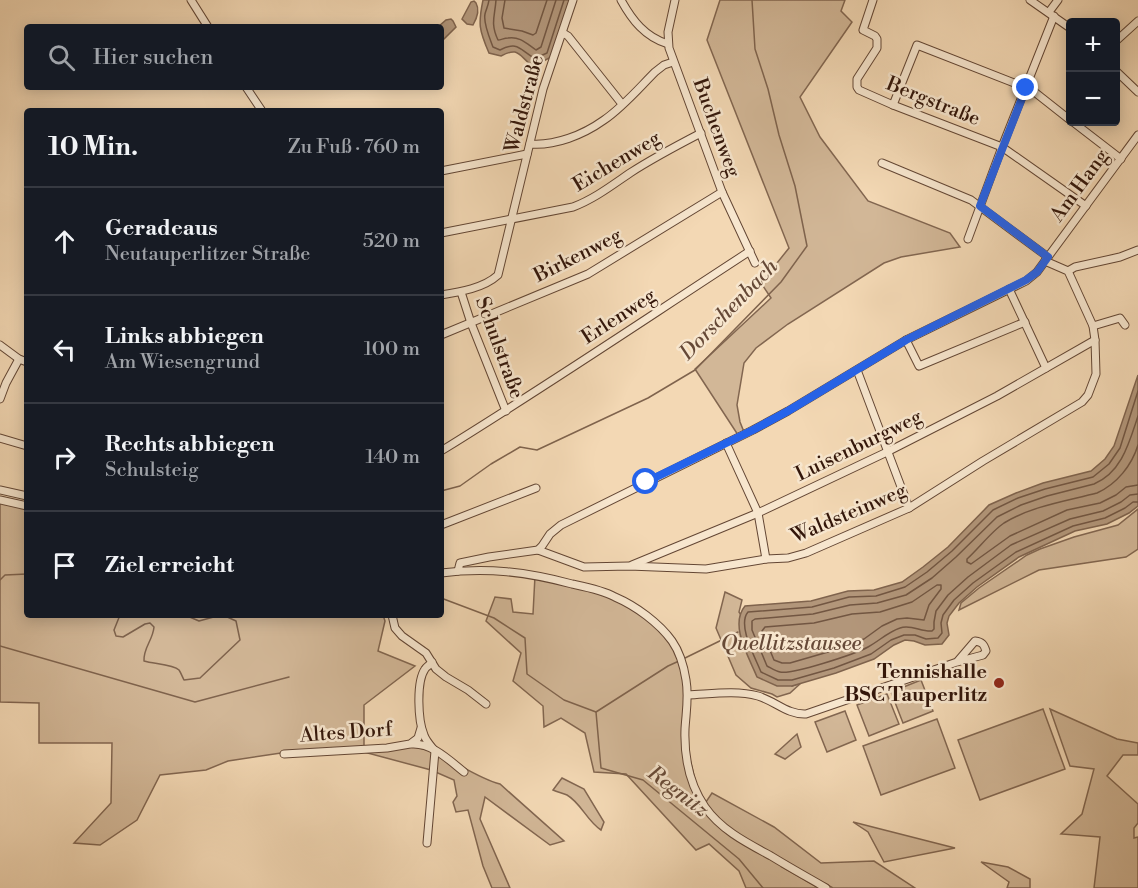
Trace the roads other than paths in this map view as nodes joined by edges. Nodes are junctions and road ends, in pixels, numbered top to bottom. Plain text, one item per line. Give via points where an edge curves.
1 (191, 0) edge
2 (573, 0) edge
3 (621, 0) edge
4 (675, 0) edge
5 (873, 0) edge
6 (1030, 0) edge
7 (1058, 0) edge
8 (1052, 14) junction
9 (1138, 21) edge
10 (206, 24) edge
11 (1066, 24) edge
12 (563, 33) junction
13 (1120, 38) edge
14 (668, 44) junction
15 (674, 62) junction
16 (1118, 72) edge
17 (1026, 88) junction
18 (248, 90) edge
19 (1138, 92) edge
20 (622, 104) junction
21 (893, 105) junction
22 (260, 108) edge
23 (1066, 116) edge
24 (1078, 126) edge
25 (701, 133) junction
26 (1138, 135) edge
27 (530, 144) junction
28 (1002, 147) junction
29 (527, 154) junction
30 (1121, 159) junction
31 (882, 163) dead end
32 (444, 170) edge
33 (722, 192) junction
34 (980, 206) junction
35 (1086, 206) junction
36 (513, 218) junction
37 (444, 232) edge
38 (968, 238) dead end
39 (1138, 250) edge
40 (750, 251) junction
41 (1047, 259) junction
42 (755, 263) dead end
43 (1068, 271) junction
44 (1009, 289) junction
45 (461, 292) junction
46 (444, 295) edge
47 (1025, 322) junction
48 (471, 323) junction
49 (1125, 325) dead end
50 (1093, 326) junction
51 (444, 334) edge
52 (906, 340) junction
53 (1095, 340) junction
54 (0, 345) edge
55 (23, 360) edge
56 (1046, 368) junction
57 (857, 370) junction
58 (0, 399) edge
59 (506, 411) junction
60 (0, 438) edge
61 (726, 443) junction
62 (24, 445) edge
63 (444, 450) edge
64 (887, 452) junction
65 (536, 488) dead end
66 (0, 490) edge
67 (24, 495) edge
68 (0, 500) edge
69 (24, 505) edge
70 (909, 508) junction
71 (758, 513) junction
72 (444, 524) edge
73 (538, 550) junction
74 (766, 559) junction
75 (629, 566) junction
76 (458, 571) junction
77 (444, 573) edge
78 (393, 618) edge
79 (432, 662) junction
80 (957, 662) dead end
81 (688, 695) junction
82 (486, 704) dead end
83 (421, 726) junction
84 (410, 744) junction
85 (435, 750) junction
86 (284, 754) dead end
87 (464, 772) dead end
88 (427, 843) dead end
89 (826, 888) edge

1 - 10 street
2 - 12 street, Waldstraße
3 - 14 street via 639,27
4 - 14 street, Buchenweg
5 - 21 street, Bergstraße via 863,30 875,36 877,48 857,79 857,87
6 - 8 street
7 - 8 street
8 - 11 street
8 - 17 street
9 - 13 street
12 - 20 street
12 - 27 street, Waldstraße via 543,89
14 - 15 street, Buchenweg
15 - 20 street via 655,72
15 - 25 street, Buchenweg
16 - 19 street
17 - 21 street via 917,45
17 - 23 street
17 - 28 street
18 - 22 street
20 - 27 street via 582,132 561,141
21 - 28 street, Bergstraße
24 - 30 street
25 - 33 street, Buchenweg
25 - 36 street, Eichenweg via 588,201
26 - 30 street, Am Hang
27 - 29 street, Waldstraße
28 - 34 street
28 - 35 street, Bergstraße
29 - 32 street
29 - 36 street, Waldstraße
30 - 35 street, Am Hang
31 - 34 street
33 - 40 street, Buchenweg
33 - 48 street, Birkenweg via 588,274
34 - 38 street
34 - 41 street
35 - 41 street, Am Hang
36 - 37 street, Eichenweg
36 - 45 street, Waldstraße via 498,275
39 - 43 street
40 - 42 street, Buchenweg
40 - 59 street, Erlenweg
41 - 43 street
41 - 44 street, Am Hang via 1037,272
43 - 50 street, Waldsteinweg
44 - 47 street
44 - 52 street, Am Hang
45 - 46 street
45 - 48 street, Schulstraße
47 - 52 street via 919,366
47 - 56 street
48 - 51 street, Birkenweg
48 - 59 street, Schulstraße
49 - 50 street via 1120,318
50 - 53 street, Waldsteinweg
52 - 57 street, Am Hang
53 - 56 street, Luisenburgweg
53 - 70 street, Waldsteinweg via 1096,374 1082,402
54 - 55 street
55 - 58 street
56 - 64 street, Luisenburgweg
57 - 61 street, Am Hang
57 - 64 street
59 - 63 street, Schulstraße
60 - 62 street
61 - 71 street
61 - 73 street, Am Hang via 561,525
64 - 70 street
64 - 71 street, Luisenburgweg
65 - 72 street
66 - 67 street
68 - 69 street
70 - 74 street, Waldsteinweg via 806,553
71 - 74 street
71 - 75 street, Luisenburgweg
73 - 75 street, Waldsteinweg via 584,567
73 - 76 street via 460,563
74 - 75 street, Waldsteinweg via 706,569
76 - 77 street
76 - 81 street via 517,572 614,596 644,614 673,642
78 - 79 street via 402,636
79 - 82 street via 446,677
79 - 83 street, Altes Dorf via 424,670 420,685
80 - 81 street via 806,714 792,713 748,694
81 - 89 street via 685,747 695,789 706,808 737,837
83 - 84 street, Altes Dorf via 418,738
83 - 85 street, Altes Dorf
84 - 85 street, Altes Dorf
84 - 86 street, Altes Dorf
85 - 87 street, Altes Dorf
85 - 88 street

